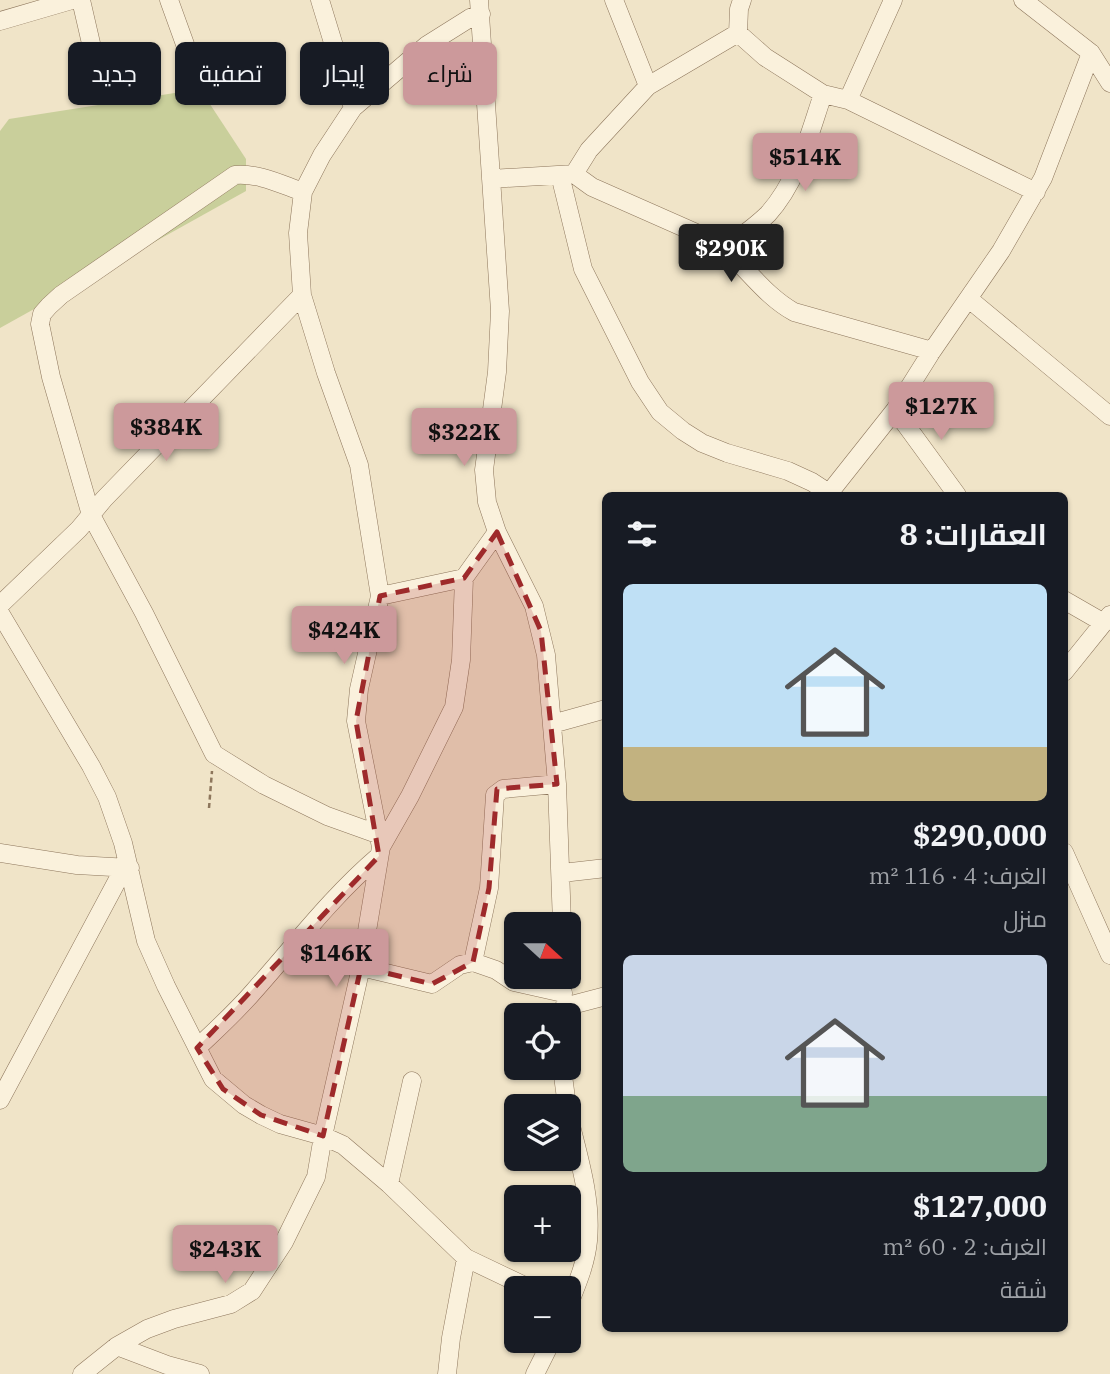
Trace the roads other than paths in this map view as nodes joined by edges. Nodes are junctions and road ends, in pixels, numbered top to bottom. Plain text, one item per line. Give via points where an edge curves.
1 (72, 0) edge
2 (81, 0) edge
3 (169, 0) edge
4 (320, 0) edge
5 (614, 0) edge
6 (743, 0) edge
7 (893, 0) edge
8 (1023, 0) edge
9 (480, 7) edge
10 (0, 22) edge
11 (738, 33) junction
12 (91, 42) edge
13 (184, 42) edge
14 (1091, 53) junction
15 (1110, 83) edge
16 (648, 86) junction
17 (822, 94) junction
18 (848, 100) junction
19 (353, 108) junction
20 (567, 175) junction
21 (491, 179) junction
22 (303, 192) junction
23 (1036, 192) junction
24 (725, 248) junction
25 (302, 295) junction
26 (969, 299) junction
27 (932, 351) junction
28 (895, 411) junction
29 (1110, 416) edge
30 (827, 492) edge
31 (833, 492) edge
32 (955, 492) edge
33 (91, 514) junction
34 (497, 532) junction
35 (464, 578) junction
36 (380, 596) junction
37 (1068, 602) edge
38 (0, 605) edge
39 (0, 613) edge
40 (1107, 619) edge
41 (1068, 667) edge
42 (602, 710) edge
43 (552, 724) junction
44 (557, 785) junction
45 (380, 846) junction
46 (0, 853) edge
47 (1068, 861) edge
48 (127, 868) junction
49 (602, 869) edge
50 (562, 873) junction
51 (562, 912) edge
52 (1110, 955) edge
53 (473, 962) junction
54 (361, 967) junction
55 (602, 996) edge
56 (563, 998) edge
57 (197, 1048) junction
58 (412, 1081) dead end
59 (0, 1100) edge
60 (323, 1136) junction
61 (581, 1164) edge
62 (389, 1184) junction
63 (466, 1258) junction
64 (504, 1276) edge
65 (578, 1276) edge
66 (117, 1346) junction
67 (546, 1353) edge
68 (82, 1374) edge
69 (200, 1374) edge
70 (447, 1374) edge
71 (535, 1374) edge

1 - 10 street
2 - 12 street
3 - 13 street
4 - 19 street
5 - 16 street
6 - 11 street
7 - 18 street
8 - 14 street
9 - 19 street
9 - 21 street
11 - 16 street
11 - 17 street via 765,57
14 - 15 street
14 - 23 street
16 - 20 street
17 - 18 street
17 - 24 street via 787,187 757,225
18 - 23 street
19 - 22 street
20 - 21 street
20 - 24 street
20 - 30 street via 583,269 660,412 702,443 780,468
21 - 34 street via 500,311 484,470 487,502
22 - 25 street via 298,233
22 - 33 street via 264,177 235,175 61,295 42,314 51,377
23 - 26 street
24 - 27 street via 762,289 794,312
25 - 33 street
25 - 36 street via 359,465
26 - 27 street
26 - 29 street
27 - 28 street
28 - 31 street
28 - 32 street
33 - 38 street
33 - 45 street via 214,754
34 - 35 street
34 - 43 street via 538,619
35 - 36 street
35 - 45 street via 454,707
36 - 45 street via 356,721
37 - 40 street
39 - 48 street via 91,766 116,822
40 - 41 street
42 - 43 street
43 - 44 street
44 - 50 street
44 - 53 street via 503,789 495,795 489,888
45 - 54 street
45 - 57 street via 253,993
46 - 48 street
47 - 52 street
48 - 57 street via 146,941
48 - 59 street
49 - 50 street
50 - 51 street
53 - 54 street via 460,965 432,984
53 - 56 street
54 - 60 street
55 - 56 street
57 - 60 street via 214,1079 244,1105 280,1124
58 - 62 street
60 - 62 street via 343,1145
60 - 66 street via 316,1177 273,1261 252,1291 231,1304 147,1329
61 - 65 street via 588,1220 586,1253
62 - 63 street
63 - 64 street
63 - 70 street
66 - 68 street
66 - 69 street
67 - 71 street

